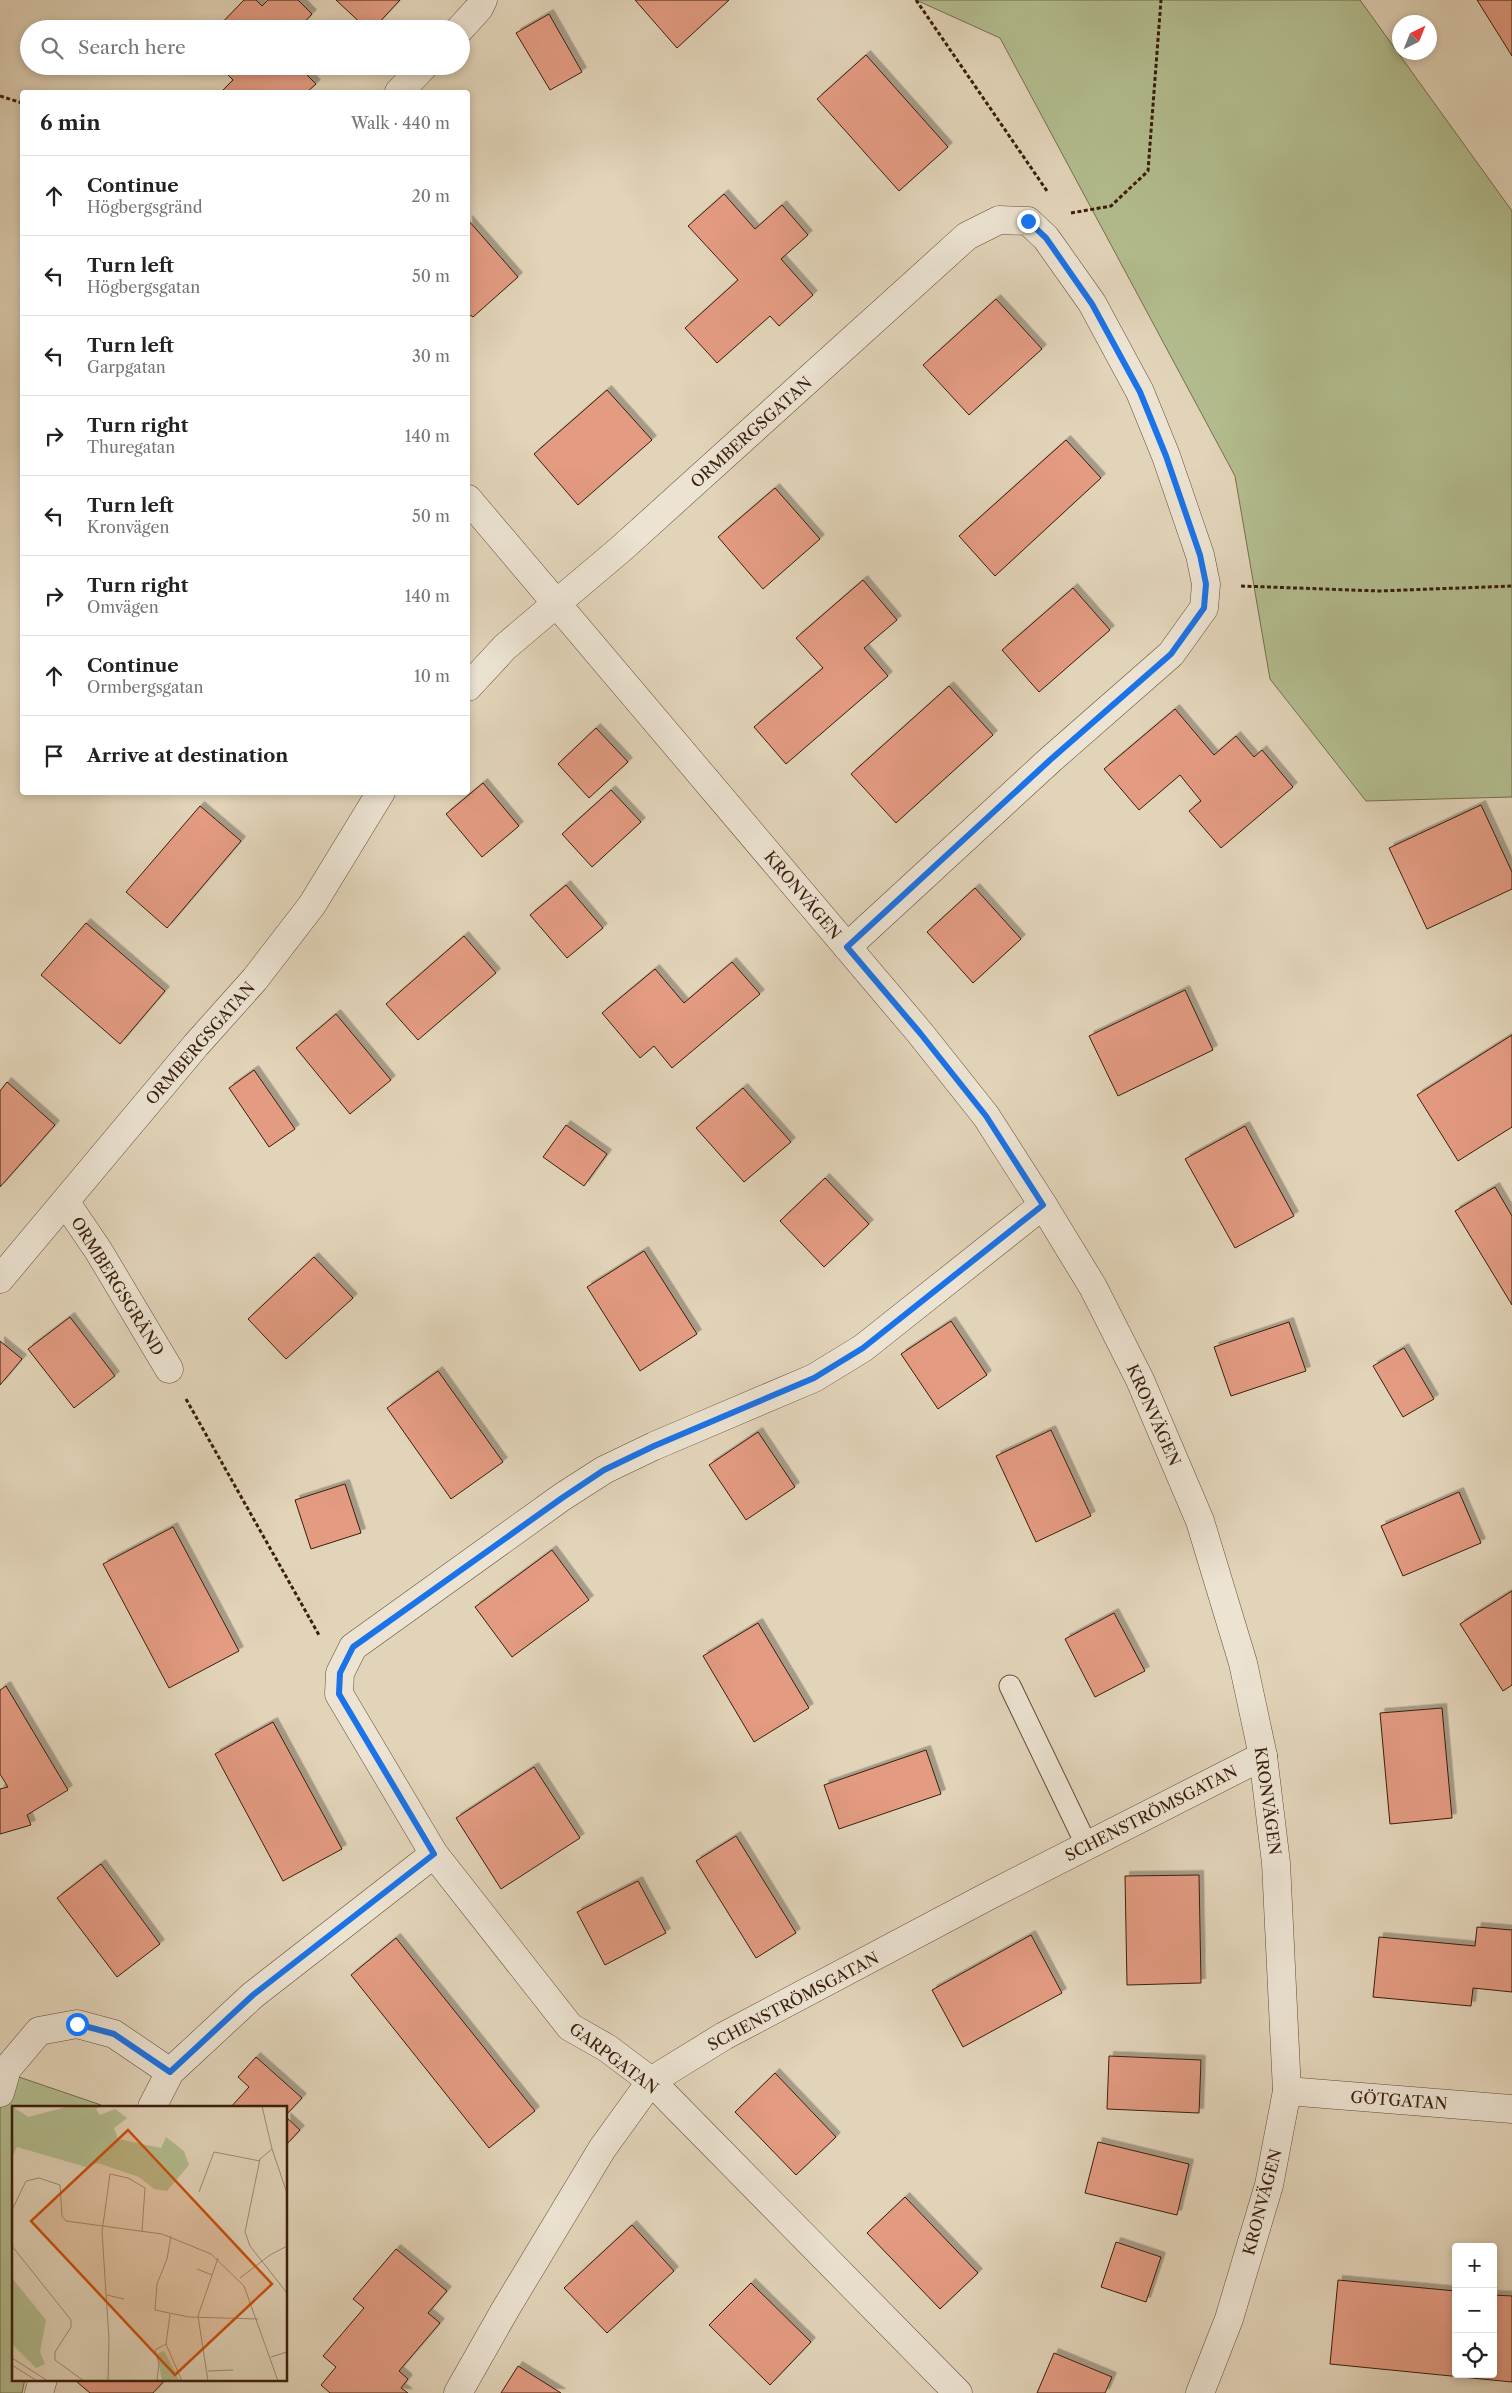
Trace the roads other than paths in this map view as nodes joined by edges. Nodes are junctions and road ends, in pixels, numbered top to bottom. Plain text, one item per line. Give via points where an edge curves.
1 (484, 0) edge
2 (468, 20) edge
3 (415, 75) edge
4 (401, 90) edge
5 (470, 501) edge
6 (558, 604) junction
7 (470, 685) edge
8 (379, 795) edge
9 (847, 947) junction
10 (66, 1202) junction
11 (1043, 1205) junction
12 (0, 1279) edge
13 (169, 1369) road end
14 (1010, 1686) dead end
15 (1263, 1756) junction
16 (1087, 1846) junction
17 (434, 1854) junction
18 (170, 2072) junction
19 (651, 2081) junction
20 (1287, 2091) junction
21 (0, 2093) edge
22 (153, 2106) edge
23 (1512, 2108) edge
24 (43, 2380) edge
25 (39, 2393) edge
26 (458, 2393) edge
27 (958, 2393) edge
28 (1200, 2393) edge

1 - 2 street
3 - 4 street
5 - 6 street, KRONVÄGEN
6 - 7 street, ORMBERGSGATAN via 505,647
6 - 9 street, KRONVÄGEN
6 - 9 street, ORMBERGSGATAN via 966,236 999,220 1028,221 1046,238 1092,304 1140,392 1200,555 1206,584 1204,608 1171,654 1050,760
8 - 10 street, ORMBERGSGATAN via 312,905 255,979
9 - 11 street, KRONVÄGEN via 986,1116
10 - 12 street, ORMBERGSGATAN
10 - 13 street, ORMBERGSGRÄND
11 - 15 street, KRONVÄGEN via 1093,1287 1140,1380 1200,1521 1243,1663
11 - 17 street, GARPGATAN via 863,1348 834,1367 604,1470 353,1647 340,1673 339,1694
14 - 16 lane
15 - 16 street, SCHENSTRÖMSGATAN
15 - 20 street, KRONVÄGEN via 1276,1863
16 - 19 street, SCHENSTRÖMSGATAN via 724,2036
17 - 18 street via 253,1995
17 - 19 street, GARPGATAN via 570,2027 607,2048
18 - 21 street via 114,2034 77,2024 39,2031 7,2069
18 - 22 street
19 - 26 street, SCHENSTRÖMSGATAN via 602,2149
19 - 27 street, GARPGATAN
20 - 23 street, GÖTGATAN
20 - 28 street, KRONVÄGEN via 1269,2185 1229,2319
24 - 25 street

